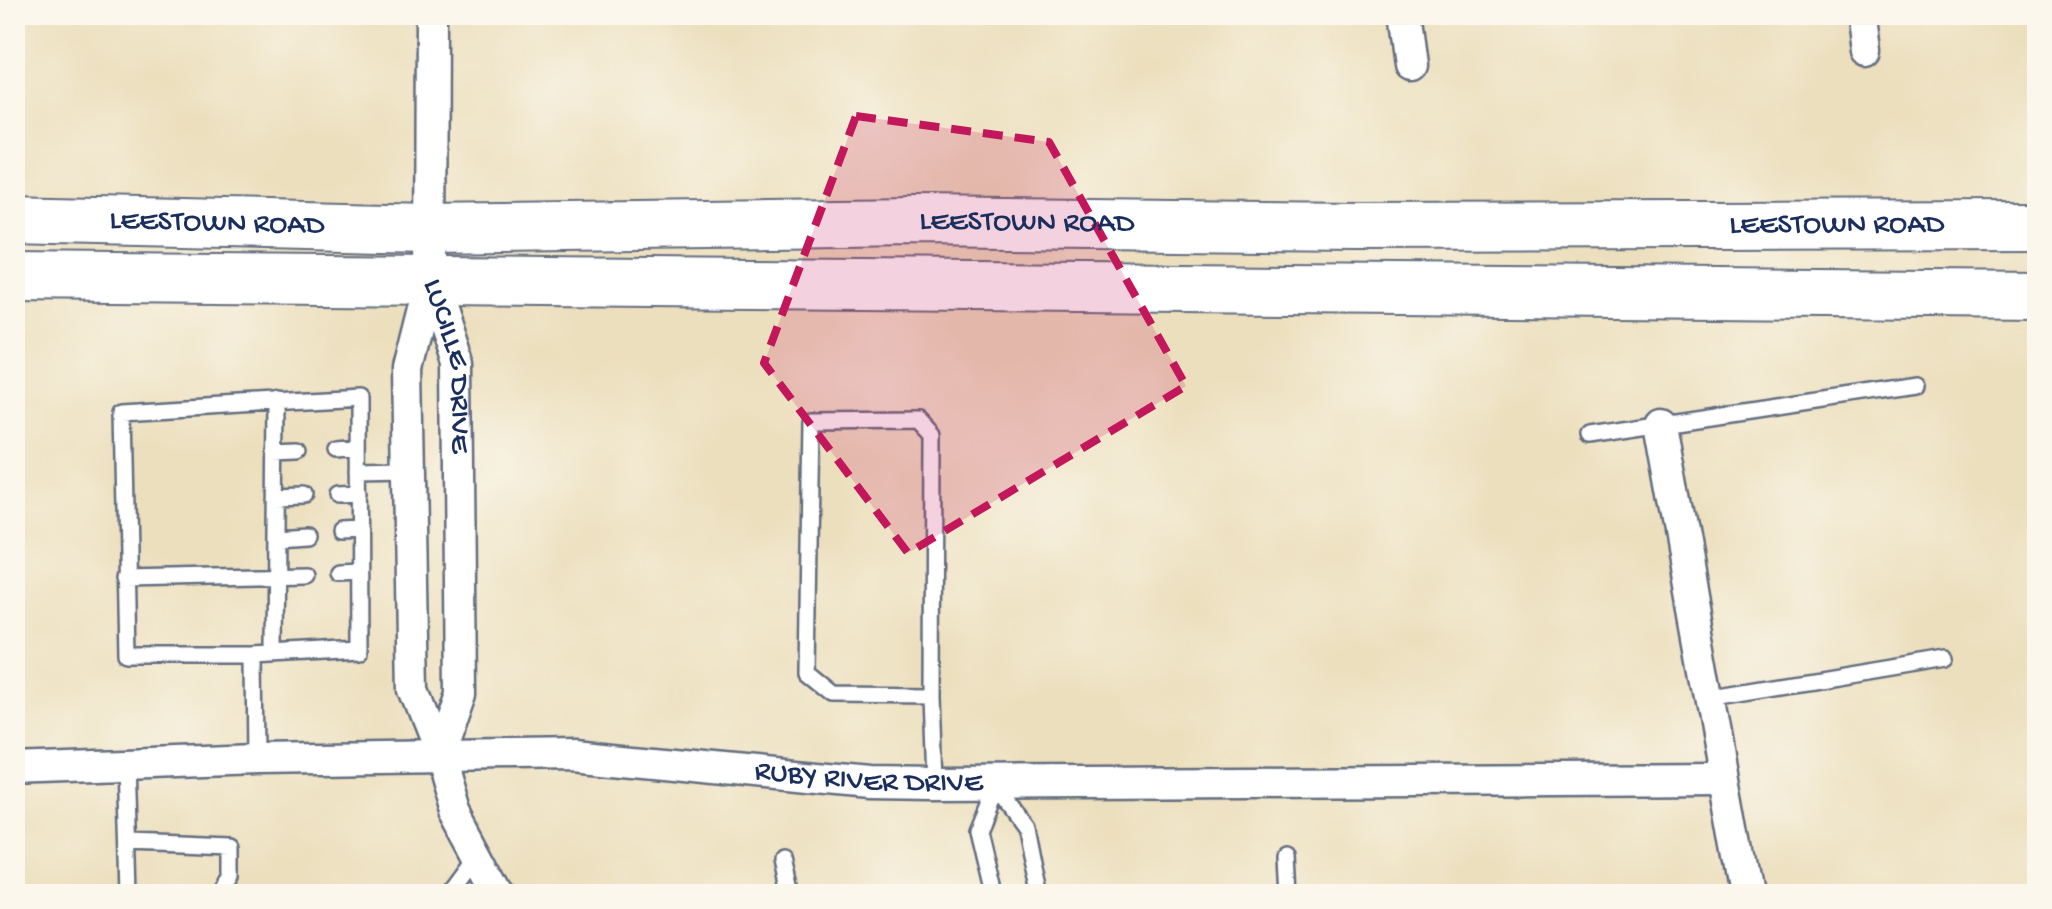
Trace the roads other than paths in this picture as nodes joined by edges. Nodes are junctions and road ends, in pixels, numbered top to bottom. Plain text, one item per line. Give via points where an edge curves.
1 (431, 12) edge
2 (1402, 12) edge
3 (1858, 12) edge
4 (1864, 50) dead end
5 (1410, 66) dead end
6 (12, 219) edge
7 (2040, 226) edge
8 (429, 229) junction
9 (12, 277) edge
10 (430, 279) junction
11 (2040, 296) edge
12 (1916, 386) dead end
13 (277, 402) junction
14 (1661, 424) junction
15 (1590, 435) dead end
16 (358, 447) junction
17 (336, 449) dead end
18 (300, 451) dead end
19 (276, 452) junction
20 (408, 470) junction
21 (358, 471) junction
22 (359, 494) junction
23 (336, 495) dead end
24 (276, 496) junction
25 (304, 496) dead end
26 (358, 530) junction
27 (338, 531) dead end
28 (304, 534) dead end
29 (276, 536) junction
30 (358, 572) junction
31 (338, 573) dead end
32 (304, 575) dead end
33 (276, 578) junction
34 (123, 579) junction
35 (275, 654) junction
36 (256, 655) junction
37 (1945, 659) dead end
38 (930, 695) junction
39 (1710, 698) junction
40 (440, 755) junction
41 (257, 759) junction
42 (125, 762) junction
43 (12, 768) edge
44 (1724, 779) junction
45 (934, 784) junction
46 (994, 786) junction
47 (129, 844) junction
48 (479, 855) junction
49 (1287, 859) dead end
50 (782, 862) dead end
51 (129, 896) edge
52 (222, 896) edge
53 (449, 896) edge
54 (501, 896) edge
55 (790, 896) edge
56 (993, 896) edge
57 (1038, 896) edge
58 (1289, 896) edge
59 (1746, 896) edge

1 - 8 street
2 - 5 street
3 - 4 street
6 - 8 main road, LEESTOWN ROAD
7 - 8 main road, LEESTOWN ROAD via 914,222
8 - 10 street
9 - 10 main road, LEESTOWN ROAD
10 - 11 main road, LEESTOWN ROAD
10 - 20 street, LUCILLE DRIVE via 407,370
10 - 40 street, LUCILLE DRIVE via 458,364 462,692
12 - 14 lane
13 - 16 lane via 358,398
13 - 19 lane
13 - 34 lane via 121,412
14 - 15 lane
14 - 39 street
16 - 17 lane
16 - 21 lane
18 - 19 lane
19 - 24 lane
20 - 21 lane
20 - 40 street, LUCILLE DRIVE via 413,689
21 - 22 lane
22 - 23 lane
22 - 26 lane
24 - 25 lane
24 - 29 lane
26 - 27 lane
26 - 30 lane
28 - 29 lane
29 - 33 lane
30 - 31 lane
30 - 35 lane via 359,649
32 - 33 lane
33 - 34 lane
33 - 35 lane
34 - 36 lane via 126,655
35 - 36 lane
36 - 41 lane
37 - 39 lane
38 - 38 lane via 834,694 807,672 811,421 918,420 932,435
38 - 45 lane
39 - 44 street
40 - 41 street, RUBY RIVER DRIVE
40 - 45 street, RUBY RIVER DRIVE via 572,754
40 - 48 street, LUCILLE DRIVE via 455,810
41 - 42 street, RUBY RIVER DRIVE
42 - 43 street, RUBY RIVER DRIVE
42 - 47 lane
44 - 46 street, RUBY RIVER DRIVE
44 - 59 street
45 - 46 street, RUBY RIVER DRIVE
46 - 56 lane via 977,830
46 - 57 lane via 1024,825
47 - 51 lane
47 - 52 lane via 232,848 232,876
48 - 53 lane
48 - 54 street, LUCILLE DRIVE
49 - 58 lane
50 - 55 lane

